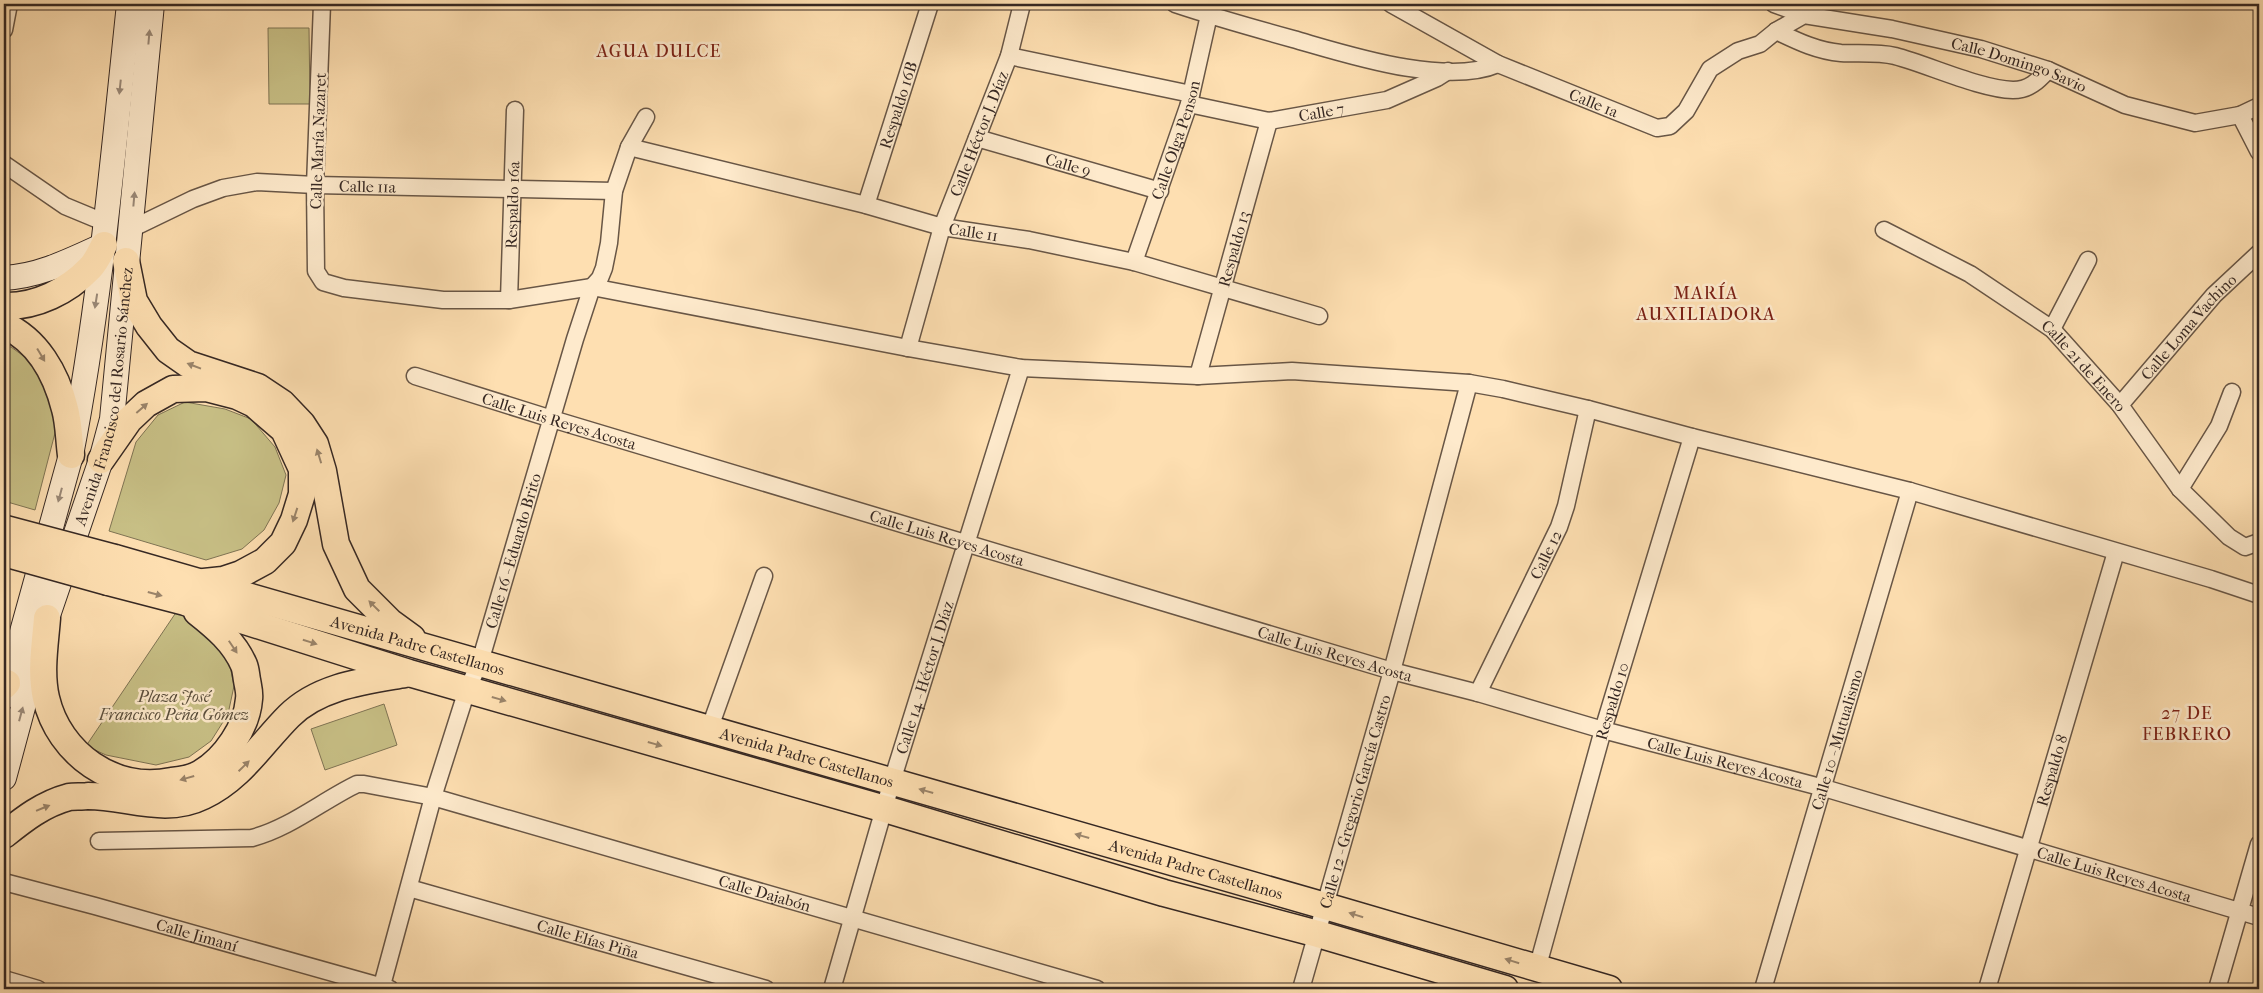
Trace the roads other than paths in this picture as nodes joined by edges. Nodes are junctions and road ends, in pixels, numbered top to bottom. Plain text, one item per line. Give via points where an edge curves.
1 (9, 4) edge
2 (129, 4) edge
3 (152, 4) edge
4 (322, 4) edge
5 (930, 4) edge
6 (1022, 4) edge
7 (1176, 4) edge
8 (1391, 4) edge
9 (1774, 4) edge
10 (1804, 14) junction
11 (1209, 15) junction
12 (4, 24) edge
13 (1776, 31) junction
14 (1008, 56) junction
15 (1498, 64) junction
16 (1448, 70) junction
17 (2048, 70) junction
18 (1190, 99) junction
19 (2259, 106) edge
20 (515, 110) dead end
21 (2240, 115) junction
22 (646, 117) dead end
23 (1269, 121) junction
24 (977, 138) junction
25 (629, 148) junction
26 (2259, 152) edge
27 (4, 164) edge
28 (315, 185) junction
29 (513, 190) junction
30 (614, 191) junction
31 (1160, 191) junction
32 (866, 206) junction
33 (942, 227) junction
34 (131, 229) junction
35 (1884, 230) dead end
36 (105, 234) junction
37 (2259, 252) edge
38 (2088, 260) dead end
39 (126, 261) junction
40 (1134, 262) junction
41 (4, 278) edge
42 (592, 287) junction
43 (1223, 288) junction
44 (509, 300) junction
45 (4, 306) edge
46 (1318, 316) dead end
47 (4, 325) edge
48 (2052, 329) junction
49 (908, 348) junction
50 (1021, 368) junction
51 (415, 376) dead end
52 (1198, 376) junction
53 (1469, 383) junction
54 (2232, 392) dead end
55 (2120, 405) junction
56 (1588, 409) junction
57 (552, 419) junction
58 (1692, 437) junction
59 (71, 455) junction
60 (101, 460) junction
61 (2180, 489) junction
62 (1910, 491) junction
63 (4, 537) edge
64 (968, 543) junction
65 (2252, 545) edge
66 (2116, 552) junction
67 (764, 576) dead end
68 (192, 592) junction
69 (2259, 595) edge
70 (47, 618) junction
71 (425, 647) junction
72 (480, 662) junction
73 (1392, 671) junction
74 (409, 673) junction
75 (5, 689) edge
76 (467, 690) junction
77 (1478, 693) junction
78 (710, 730) junction
79 (1603, 730) junction
80 (4, 778) edge
81 (892, 781) junction
82 (1824, 788) junction
83 (433, 797) junction
84 (885, 809) junction
85 (4, 835) edge
86 (99, 841) dead end
87 (2259, 844) edge
88 (2029, 847) junction
89 (4, 882) edge
90 (409, 888) junction
91 (1325, 906) junction
92 (2239, 912) junction
93 (2259, 917) edge
94 (852, 918) junction
95 (1318, 934) junction
96 (1537, 969) junction
97 (4, 979) edge
98 (384, 988) edge
99 (38, 989) edge
100 (766, 989) edge
101 (832, 989) edge
102 (1097, 989) edge
103 (1302, 989) edge
104 (1505, 989) edge
105 (1609, 989) edge
106 (1764, 989) edge
107 (1987, 989) edge
108 (2217, 989) edge

1 - 12 street
2 -> 36 main road, Avenida Francisco del Rosario Sánchez
34 -> 3 main road, Avenida Francisco del Rosario Sánchez
4 - 28 street, Calle María Nazaret
5 - 32 street, Respaldo 16B
6 - 14 street, Calle Héctor J. Díaz
7 - 11 street
8 - 15 street, Calle 1a
9 - 10 street, Calle Domingo Savio
10 - 13 street
10 - 17 street, Calle Domingo Savio via 1981,49
11 - 16 street via 1378,63
11 - 18 street, Calle Olga Penson
13 - 15 street, Calle 1a via 1760,44 1738,51 1710,69 1686,111 1670,126 1657,128
13 - 17 street via 1804,45 1838,52 1892,56 2012,90 2028,88
14 - 18 street, Calle 7
14 - 24 street, Calle Héctor J. Díaz
15 - 16 street via 1484,69
16 - 23 street, Calle 7 via 1387,100
17 - 21 street, Calle Domingo Savio via 2125,104 2195,123
18 - 23 street, Calle 7
18 - 31 street, Calle Olga Penson
19 - 21 street, Calle Domingo Savio
20 - 29 street, Respaldo 16a
21 - 26 street
22 - 25 street, Calle 16 - Eduardo Brito
23 - 43 street, Respaldo 13
24 - 31 street, Calle 9
24 - 33 street, Calle Héctor J. Díaz
25 - 30 street, Calle 16 - Eduardo Brito
25 - 32 street, Calle 11
27 - 36 street
28 - 29 street, Calle 11a
28 - 34 street, Calle 11a via 257,182 223,188 193,198
28 - 44 street, Calle María Nazaret via 316,271 323,282 344,288 443,300
29 - 30 street, Calle 11a
29 - 44 street, Respaldo 16a
30 - 42 street, Calle 16 - Eduardo Brito via 604,268
31 - 40 street, Calle Olga Penson
32 - 33 street, Calle 11
33 - 40 street, Calle 11 via 1030,240
33 - 49 street, Calle Héctor J. Díaz
34 - 39 main road, Avenida Francisco del Rosario Sánchez
35 - 48 street, Calle 21 de Enero via 1970,274
36 - 41 main road via 49,270
36 - 45 main road via 90,268 54,296 30,304
36 -> 59 main road, Avenida Francisco del Rosario Sánchez
37 - 55 street, Calle Loma Vachino via 2214,295
38 - 48 street
39 - 60 main road, Avenida Francisco del Rosario Sánchez via 112,419
71 -> 39 main road via 390,622 357,589 336,544 324,471 315,444 302,424 282,402 258,387 188,364 168,350 134,301
40 - 43 street, Calle 11
42 - 44 street
42 - 49 street
42 - 57 street, Calle 16 - Eduardo Brito
43 - 46 street, Calle 11
43 - 52 street, Respaldo 13
47 -> 59 main road via 18,331 36,347 53,375 66,409
48 - 55 street, Calle 21 de Enero
49 - 50 street
50 - 52 street
50 - 64 street, Calle 14 - Héctor J. Díaz
51 - 57 street, Calle Luis Reyes Acosta
52 - 53 street via 1292,371
53 - 56 street
53 - 73 street, Calle 12 - Gregorio García Castro
54 - 61 street via 2219,426
55 - 61 street, Calle 21 de Enero
56 - 58 street
56 - 77 street, Calle 12 via 1560,527
57 - 64 street, Calle Luis Reyes Acosta
57 - 72 street, Calle 16 - Eduardo Brito
58 - 62 street
58 - 79 street, Respaldo 10
59 -> 75 main road, Avenida Francisco del Rosario Sánchez
60 -> 68 main road via 129,420 146,404 173,389 206,388 236,396 254,404 284,430 302,469 302,494 282,543 265,561 241,574
60 - 70 main road, Avenida Francisco del Rosario Sánchez
61 - 65 street, Calle 21 de Enero via 2229,537
62 - 66 street
62 - 82 street, Calle 10 - Mutualismo
63 - 68 main road, Avenida Padre Castellanos, bridge
64 - 73 street, Calle Luis Reyes Acosta
64 - 81 street, Calle 14 - Héctor J. Díaz
66 - 69 street
66 - 88 street, Respaldo 8
67 - 78 street
68 -> 70 main road via 245,666 249,699 241,728 223,756 200,774 159,784 112,776 88,763 69,746 55,723 46,697 43,670
68 - 71 main road, Avenida Padre Castellanos
68 -> 74 main road, Avenida Padre Castellanos
80 -> 70 main road, Avenida Francisco del Rosario Sánchez
71 - 72 main road, Avenida Padre Castellanos
72 - 76 street, Calle 16 - Eduardo Brito
72 - 78 main road, Avenida Padre Castellanos
73 - 77 street, Calle Luis Reyes Acosta
73 - 91 street, Calle 12 - Gregorio García Castro
74 - 76 main road, Avenida Padre Castellanos
85 -> 74 main road via 32,812 70,797 101,796 170,806 203,796 231,779 290,715 316,696 356,682
76 - 83 street, Calle 16 - Eduardo Brito
76 -> 84 main road, Avenida Padre Castellanos
77 - 79 street, Calle Luis Reyes Acosta
78 - 81 main road, Avenida Padre Castellanos
79 - 82 street, Calle Luis Reyes Acosta
79 - 96 street, Respaldo 10
81 - 84 street, Calle 14 - Héctor J. Díaz
91 -> 81 main road, Avenida Padre Castellanos
82 - 88 street, Calle Luis Reyes Acosta
82 - 106 street, Calle 10 - Mutualismo
83 - 86 street, Calle Dajabón via 357,784 252,838
83 - 90 street, Calle 16 - Eduardo Brito
83 - 94 street, Calle Dajabón
84 - 94 street, Calle 14 - Héctor J. Díaz
84 - 95 main road, Avenida Padre Castellanos via 1164,893
87 - 92 street
88 - 92 street, Calle Luis Reyes Acosta
88 - 107 street, Respaldo 8
89 - 98 street, Calle Jimaní
90 - 98 street, Calle 16 - Eduardo Brito
90 - 100 street, Calle Elías Piña
91 - 95 street, Calle 12 - Gregorio García Castro
96 -> 91 main road, Avenida Padre Castellanos
92 - 93 street, Calle Luis Reyes Acosta
92 - 108 street
94 - 101 street, Calle 14 - Héctor J. Díaz
94 - 102 street, Calle Dajabón
95 - 103 street, Calle 12 - Gregorio García Castro
95 - 104 main road, Avenida Padre Castellanos
96 - 105 main road, Avenida Padre Castellanos
97 - 99 street

